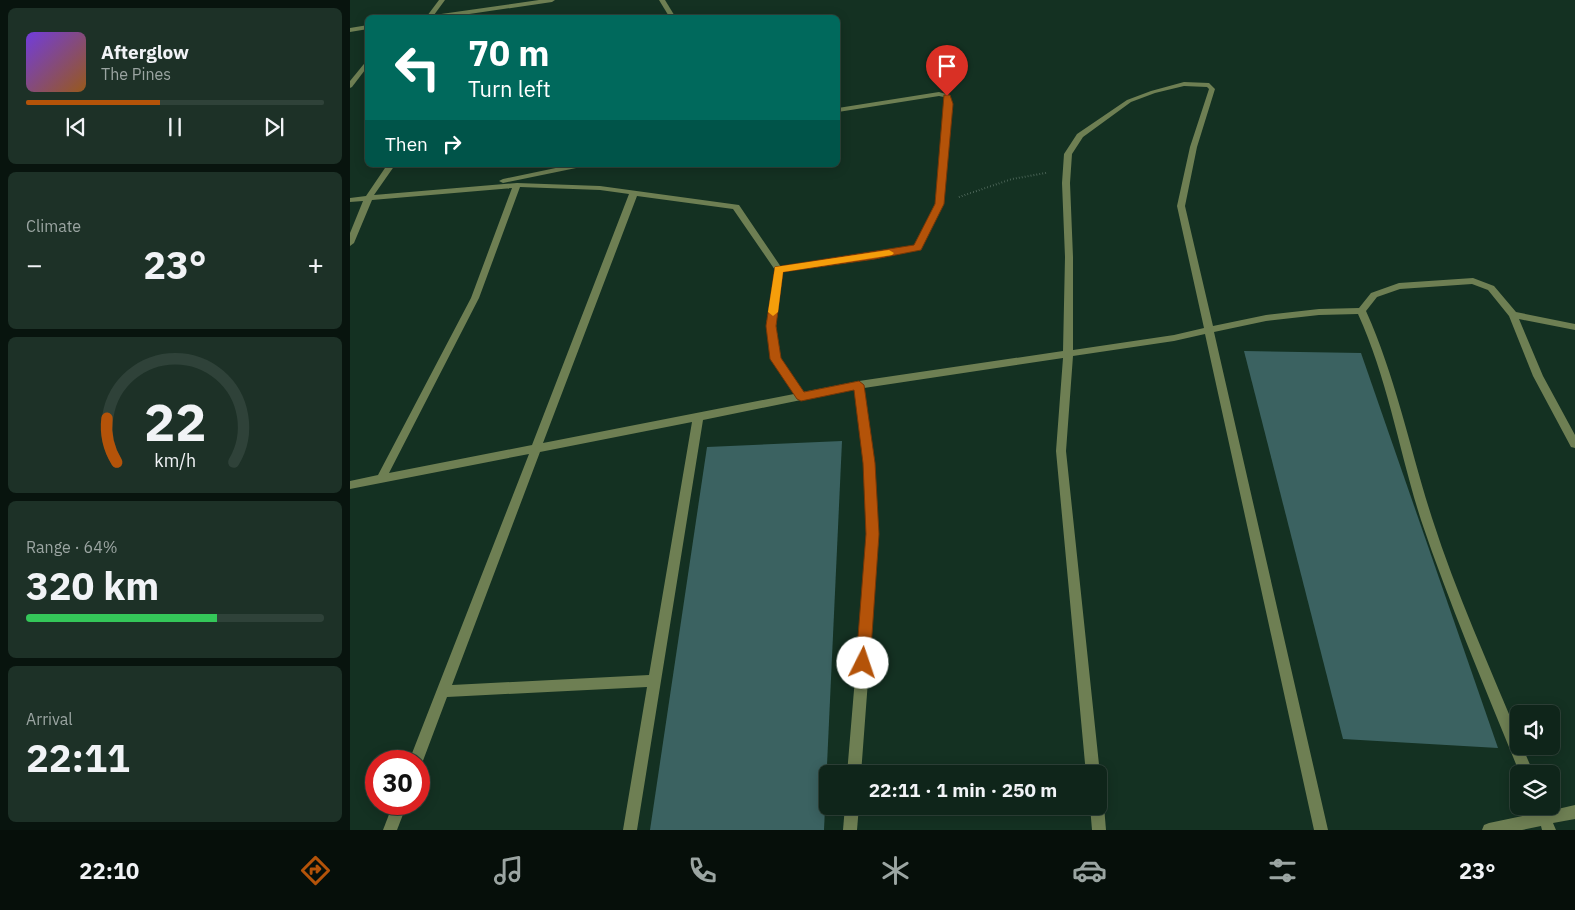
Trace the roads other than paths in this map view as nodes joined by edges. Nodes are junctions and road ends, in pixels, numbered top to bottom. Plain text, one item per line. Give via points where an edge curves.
1 (442, 0) edge
2 (552, 0) edge
3 (662, 0) edge
4 (535, 1) edge
5 (431, 15) edge
6 (442, 15) edge
7 (671, 15) edge
8 (365, 28) edge
9 (350, 30) edge
10 (365, 65) edge
11 (350, 86) edge
12 (840, 110) edge
13 (390, 167) edge
14 (571, 167) edge
15 (517, 185) junction
16 (459, 190) junction
17 (634, 194) junction
18 (369, 197) junction
19 (350, 200) edge
20 (350, 243) edge
21 (779, 270) junction
22 (1361, 311) junction
23 (1513, 315) junction
24 (1575, 327) edge
25 (1209, 331) junction
26 (1068, 354) junction
27 (859, 385) junction
28 (801, 396) junction
29 (698, 417) junction
30 (1575, 444) edge
31 (536, 448) junction
32 (381, 479) junction
33 (350, 485) edge
34 (655, 681) junction
35 (443, 691) junction
36 (420, 750) edge
37 (855, 765) edge
38 (1092, 765) edge
39 (1523, 765) edge
40 (1575, 812) edge
41 (396, 815) edge
42 (851, 815) edge
43 (1098, 815) edge
44 (1547, 825) edge
45 (390, 830) edge
46 (630, 830) edge
47 (850, 830) edge
48 (1099, 830) edge
49 (1321, 830) edge
50 (1489, 830) edge

1 - 5 street
2 - 4 street
3 - 7 street
4 - 6 street
8 - 9 street
10 - 11 street
12 - 21 street via 939,94 947,96 949,104 939,204 917,248
13 - 18 street
14 - 16 street
15 - 16 street
15 - 17 street via 600,188
15 - 32 street via 475,298
16 - 18 street
17 - 21 street via 736,207
17 - 31 street
18 - 19 street
18 - 20 street
21 - 28 street via 771,326 776,359
22 - 23 street via 1374,295 1399,286 1473,281 1491,288
22 - 25 street via 1266,318
22 - 39 street via 1380,353 1433,535
23 - 24 street
23 - 30 street via 1538,376
25 - 26 street
25 - 26 street via 1181,206 1212,89 1209,85 1184,84 1129,101 1080,136 1068,154
25 - 49 street
26 - 27 street
26 - 38 street via 1061,451
27 - 28 street
27 - 37 street via 869,463 873,534
28 - 29 street
29 - 31 street
29 - 34 street
31 - 32 street
31 - 35 street
32 - 33 street
34 - 35 street
34 - 46 street
35 - 36 street
40 - 44 street
41 - 45 street
42 - 47 street
43 - 48 street
44 - 50 street

